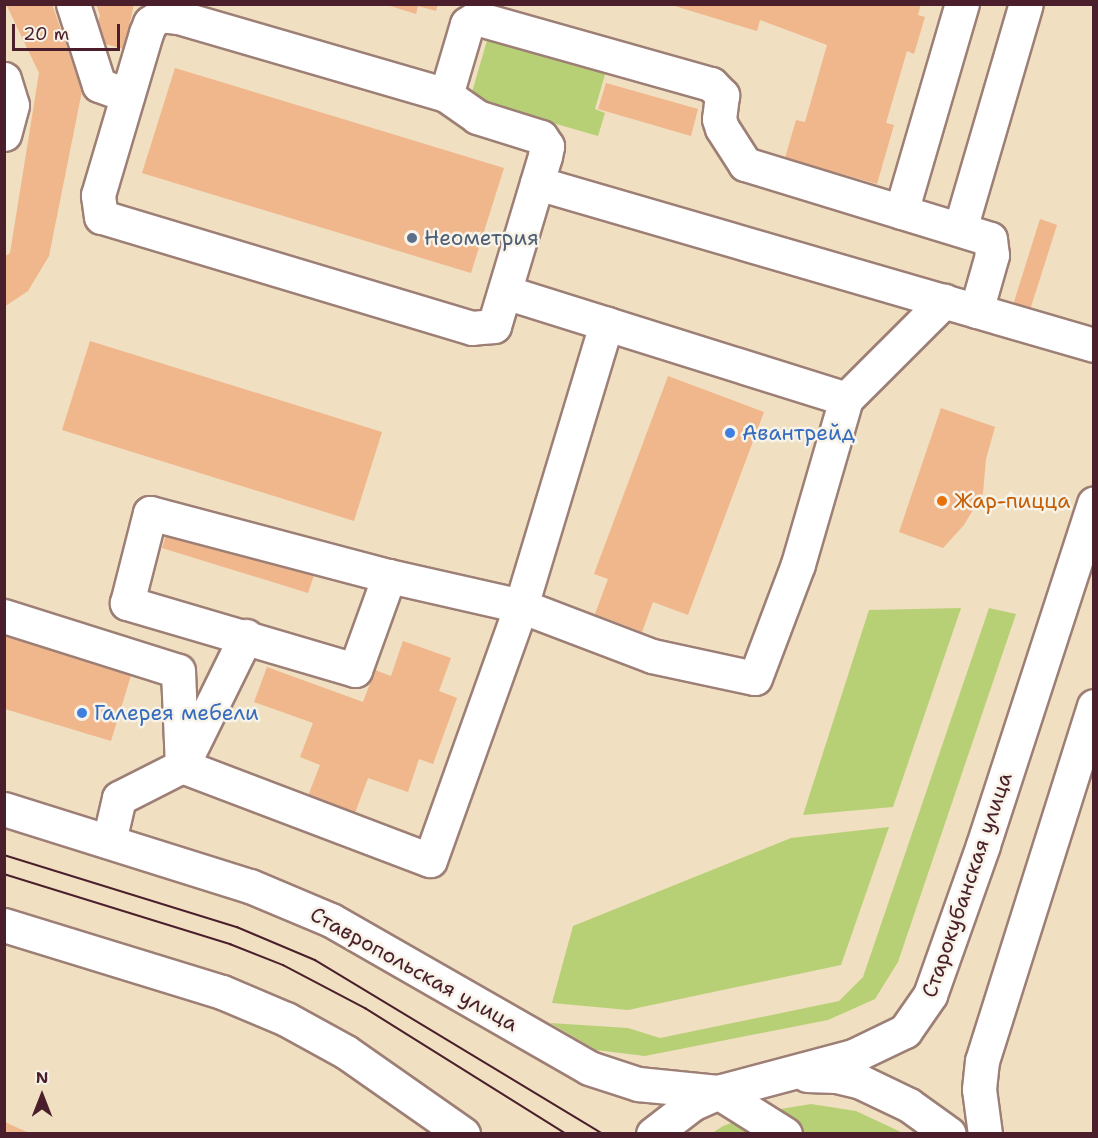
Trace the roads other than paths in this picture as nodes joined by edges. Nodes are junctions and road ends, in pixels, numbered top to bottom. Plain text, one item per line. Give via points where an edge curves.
1 (73, 4) edge
2 (962, 4) edge
3 (1026, 4) edge
4 (220, 16) edge
5 (4, 79) edge
6 (128, 95) junction
7 (446, 95) junction
8 (4, 134) edge
9 (537, 183) junction
10 (902, 212) junction
11 (960, 230) junction
12 (505, 292) junction
13 (944, 301) junction
14 (976, 311) junction
15 (606, 324) junction
16 (1094, 345) edge
17 (846, 399) junction
18 (1094, 504) edge
19 (389, 576) junction
20 (521, 606) junction
21 (4, 616) edge
22 (246, 636) junction
23 (1094, 706) edge
24 (182, 766) junction
25 (4, 809) edge
26 (109, 841) junction
27 (4, 925) edge
28 (718, 1092) junction
29 (463, 1134) edge
30 (653, 1134) edge
31 (785, 1134) edge
32 (949, 1134) edge
33 (985, 1134) edge

1 - 6 main road via 99,85
2 - 10 main road
3 - 11 main road
4 - 6 main road via 161,15 150,23
4 - 7 main road
5 - 8 main road via 12,105
6 - 12 main road via 98,195 101,218 472,328 494,326
7 - 9 main road via 477,117 542,137 547,146
7 - 10 main road via 467,24 476,18 487,19 719,87 719,119 709,127 745,164
9 - 12 main road
9 - 13 main road
10 - 11 main road
11 - 14 main road via 990,239 993,248
12 - 15 main road
13 - 14 main road
13 - 17 main road
14 - 16 main road
15 - 17 main road
15 - 20 main road
17 - 20 main road via 798,564 755,678 652,656
18 - 28 main road, Старокубанская улица via 983,845 930,995 918,1016 886,1042 853,1056
19 - 20 main road
19 - 22 main road via 355,670
19 - 22 main road via 150,513 128,603
20 - 24 main road via 430,860
21 - 24 main road via 178,671
22 - 24 main road
23 - 33 main road via 982,1061 979,1089
24 - 26 main road via 119,798
25 - 26 main road, Ставропольская улица
26 - 28 main road, Ставропольская улица via 250,886 331,920 590,1068 638,1084
27 - 29 main road via 222,992 286,1019 346,1052
28 - 30 main road, Ставропольская улица via 692,1104
28 - 31 main road
28 - 32 main road, Ставропольская улица via 799,1076 836,1076 861,1082 909,1105

